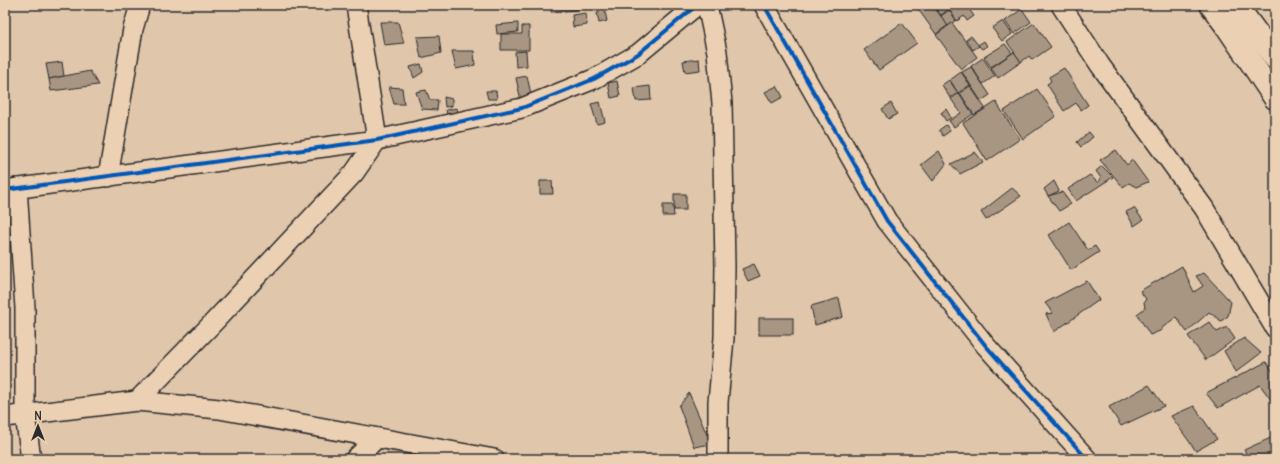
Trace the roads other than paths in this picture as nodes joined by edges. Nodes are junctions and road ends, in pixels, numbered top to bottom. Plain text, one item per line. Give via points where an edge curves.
1 (140, 5) edge
2 (356, 5) edge
3 (697, 5) edge
4 (707, 5) edge
5 (764, 5) edge
6 (1061, 5) edge
7 (1211, 5) edge
8 (1236, 5) edge
9 (1275, 58) edge
10 (1275, 98) edge
11 (377, 140) junction
12 (108, 177) junction
13 (11, 189) edge
14 (1275, 328) edge
15 (137, 401) junction
16 (25, 415) junction
17 (5, 417) edge
18 (377, 438) junction
19 (31, 459) edge
20 (355, 459) edge
21 (494, 459) edge
22 (718, 459) edge
23 (1087, 459) edge

1 - 12 street via 133,29
2 - 11 street
3 - 11 street via 638,54 594,79 522,108
4 - 22 street via 717,52 722,103 725,266 724,338 718,402
5 - 23 street via 887,220 986,346
6 - 14 street via 1100,65 1204,208
7 - 10 main road
8 - 9 main road
11 - 12 street
11 - 15 street via 354,173
12 - 13 street
13 - 16 street via 25,308
15 - 16 street
15 - 18 street via 219,409
16 - 17 street
16 - 19 street
18 - 20 street
18 - 21 street

